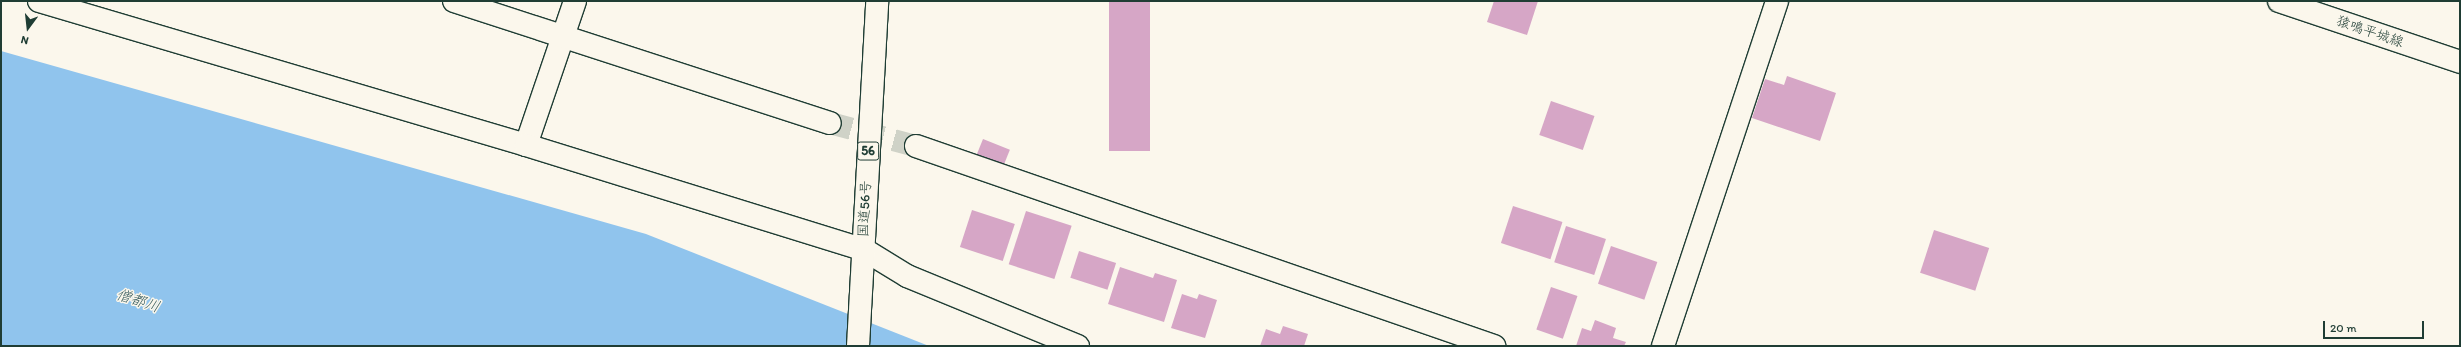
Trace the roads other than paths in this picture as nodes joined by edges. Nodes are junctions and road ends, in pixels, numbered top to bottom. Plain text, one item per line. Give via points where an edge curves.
1 (39, 1) edge
2 (454, 1) edge
3 (575, 1) edge
4 (877, 1) edge
5 (1777, 1) edge
6 (2279, 1) edge
7 (562, 38) junction
8 (2460, 62) edge
9 (830, 123) tunnel mouth
10 (526, 144) junction
11 (916, 146) tunnel mouth
12 (863, 249) junction
13 (858, 346) edge
14 (1078, 346) edge
15 (1494, 346) edge
16 (1663, 346) edge

1 - 10 main road
2 - 7 main road
3 - 7 main road
4 - 12 main road, 国道56号 / 56
5 - 16 main road
6 - 8 main road, 猿鳴平城線
7 - 9 main road
7 - 10 main road
10 - 12 main road
11 - 15 main road
12 - 13 main road, 国道56号 / 56
12 - 14 main road via 907,276

